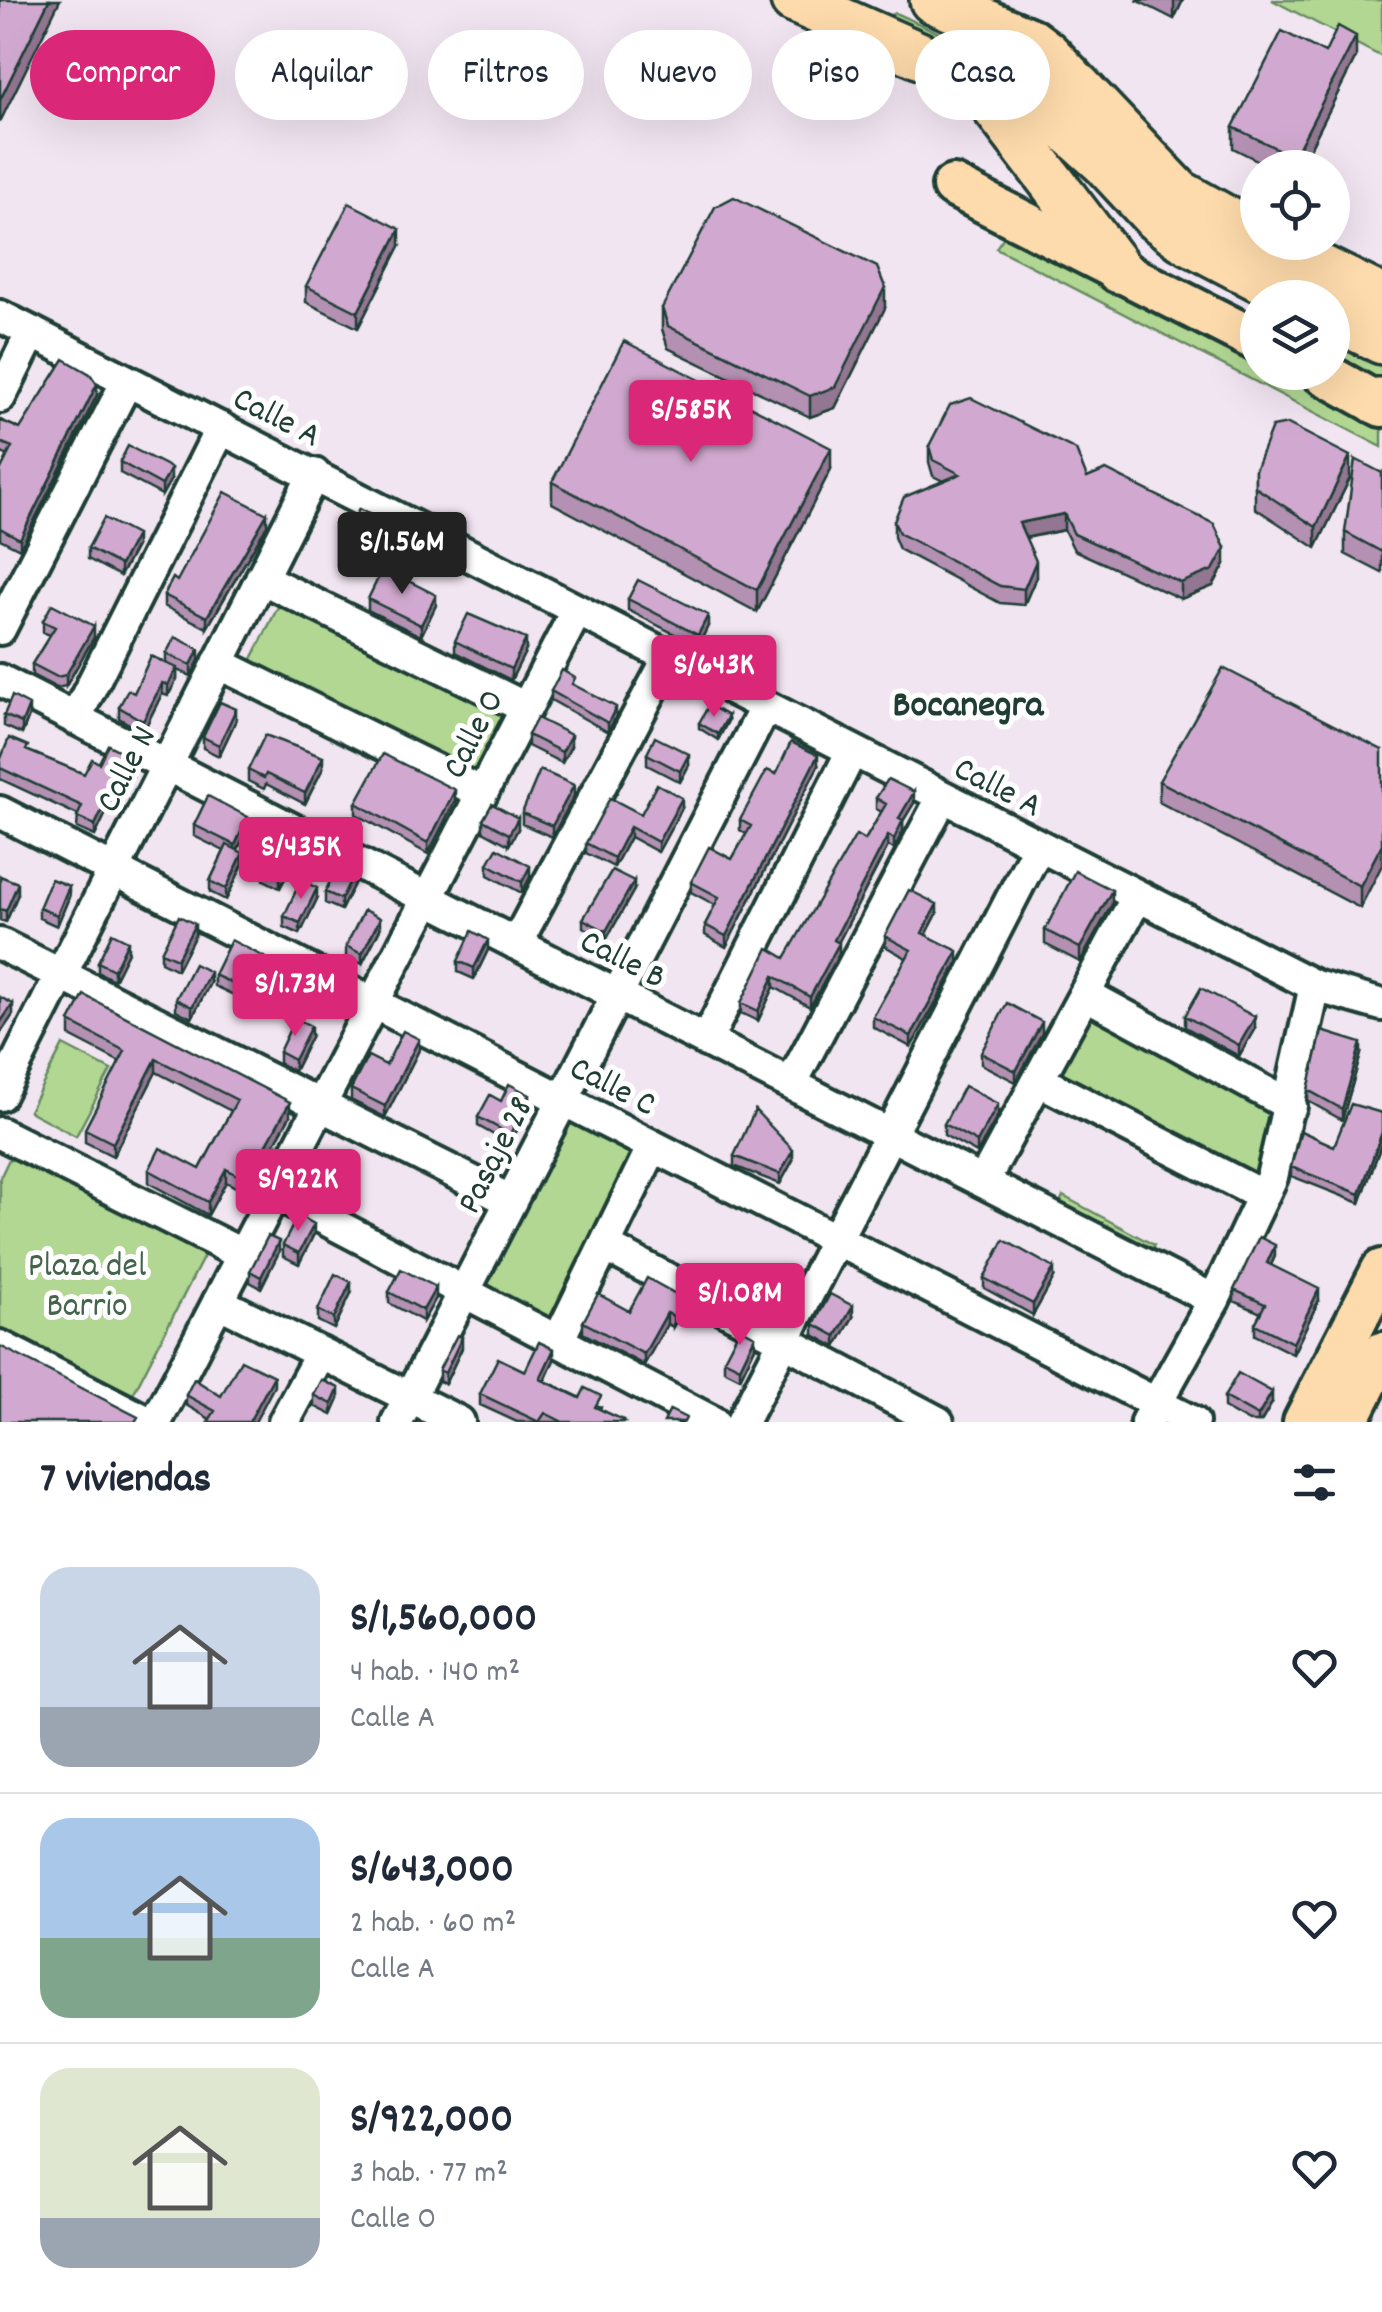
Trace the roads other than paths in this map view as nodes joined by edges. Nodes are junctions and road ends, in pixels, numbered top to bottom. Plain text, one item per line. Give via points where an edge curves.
1 (794, 0) edge
2 (934, 0) edge
3 (915, 54) edge
4 (1050, 114) edge
5 (1004, 120) edge
6 (953, 186) dead end
7 (1240, 227) edge
8 (1305, 260) edge
9 (1120, 270) junction
10 (1264, 280) edge
11 (1382, 298) edge
12 (0, 316) edge
13 (1350, 325) edge
14 (32, 332) junction
15 (1240, 332) edge
16 (1382, 341) edge
17 (127, 380) junction
18 (1350, 387) edge
19 (0, 396) edge
20 (1380, 403) edge
21 (221, 428) junction
22 (314, 474) junction
23 (261, 578) junction
24 (576, 612) junction
25 (0, 629) edge
26 (668, 659) junction
27 (218, 663) junction
28 (0, 680) edge
29 (766, 706) junction
30 (526, 708) junction
31 (75, 718) junction
32 (852, 750) junction
33 (167, 766) junction
34 (482, 793) junction
35 (942, 798) junction
36 (0, 812) edge
37 (1038, 847) junction
38 (114, 870) junction
39 (1137, 897) junction
40 (427, 898) junction
41 (0, 944) edge
42 (516, 944) junction
43 (60, 976) junction
44 (1315, 986) junction
45 (1084, 994) junction
46 (617, 995) junction
47 (373, 1003) junction
48 (1382, 1005) edge
49 (706, 1040) junction
50 (4, 1077) edge
51 (1040, 1080) junction
52 (791, 1084) junction
53 (563, 1100) junction
54 (320, 1104) junction
55 (1291, 1106) junction
56 (0, 1134) edge
57 (890, 1134) junction
58 (654, 1146) junction
59 (983, 1182) junction
60 (274, 1193) junction
61 (1263, 1196) junction
62 (510, 1202) junction
63 (836, 1240) junction
64 (605, 1246) junction
65 (243, 1254) junction
66 (1382, 1270) edge
67 (464, 1292) junction
68 (1214, 1300) junction
69 (218, 1302) junction
70 (558, 1341) junction
71 (784, 1341) junction
72 (0, 1346) edge
73 (321, 1353) junction
74 (1382, 1353) edge
75 (403, 1410) edge
76 (1152, 1413) edge
77 (148, 1422) edge
78 (156, 1422) edge
79 (284, 1422) edge
80 (459, 1422) edge
81 (714, 1422) edge
82 (742, 1422) edge
83 (938, 1422) edge
84 (1193, 1422) edge
85 (1304, 1422) edge
86 (1347, 1422) edge

1 - 3 highway
2 - 7 highway via 1030,41 1179,193
4 - 10 highway via 1156,218
5 - 9 highway
6 - 9 main road
8 - 11 highway
9 - 15 main road
12 - 14 street, Calle A
13 - 16 highway
14 - 17 street, Calle A
14 - 19 street
17 - 21 street, Calle A
17 - 25 street
18 - 20 main road
21 - 22 street, Calle A
21 - 31 street
22 - 23 street, Calle N
22 - 24 street, Calle A
23 - 27 street, Calle N
23 - 30 street
24 - 26 street, Calle A
24 - 30 street, Calle O
26 - 29 street, Calle A
26 - 42 street
27 - 33 street, Calle N
27 - 34 street
28 - 31 street, Calle B
29 - 32 street, Calle A
29 - 46 street, Pasaje 28
30 - 34 street, Calle O
31 - 33 street, Calle B
32 - 35 street, Calle A
32 - 49 street
33 - 38 street, Calle N
33 - 40 street, Calle B
34 - 40 street, Calle O
35 - 37 street, Calle A
35 - 52 street
36 - 38 street, Calle C
37 - 39 street, Calle A
37 - 57 street
38 - 43 street, Calle N
38 - 47 street, Calle C
39 - 44 street, Calle A
39 - 45 street
40 - 42 street, Calle B
40 - 47 street, Calle O
41 - 43 street
42 - 46 street, Calle B
43 - 50 street, Calle N
43 - 54 street
44 - 48 street, Calle A
44 - 55 street
45 - 51 street
45 - 55 street
46 - 49 street, Calle B
46 - 53 street, Pasaje 28
47 - 53 street, Calle C
47 - 54 street, Calle O
49 - 52 street, Calle B
51 - 59 street
51 - 61 street
52 - 57 street, Calle B
53 - 58 street, Calle C
53 - 62 street, Pasaje 28
54 - 60 street, Calle O
54 - 62 street
55 - 61 street
56 - 65 street
57 - 59 street, Calle B
57 - 63 street
58 - 63 street, Calle C
58 - 64 street
59 - 68 street, Calle B
60 - 65 street, Calle O
60 - 67 street
61 - 68 street
62 - 67 street, Pasaje 28
63 - 71 street
63 - 76 street, Calle C
64 - 70 street
64 - 71 street
65 - 69 street, Calle O
66 - 85 main road
67 - 70 street
67 - 75 street, Pasaje 28
68 - 76 street
69 - 73 street
69 - 78 street, Calle O
70 - 81 street
71 - 82 street
71 - 83 street
72 - 77 street
73 - 75 street
73 - 79 street
74 - 86 main road
75 - 80 street
76 - 84 street, Calle C

